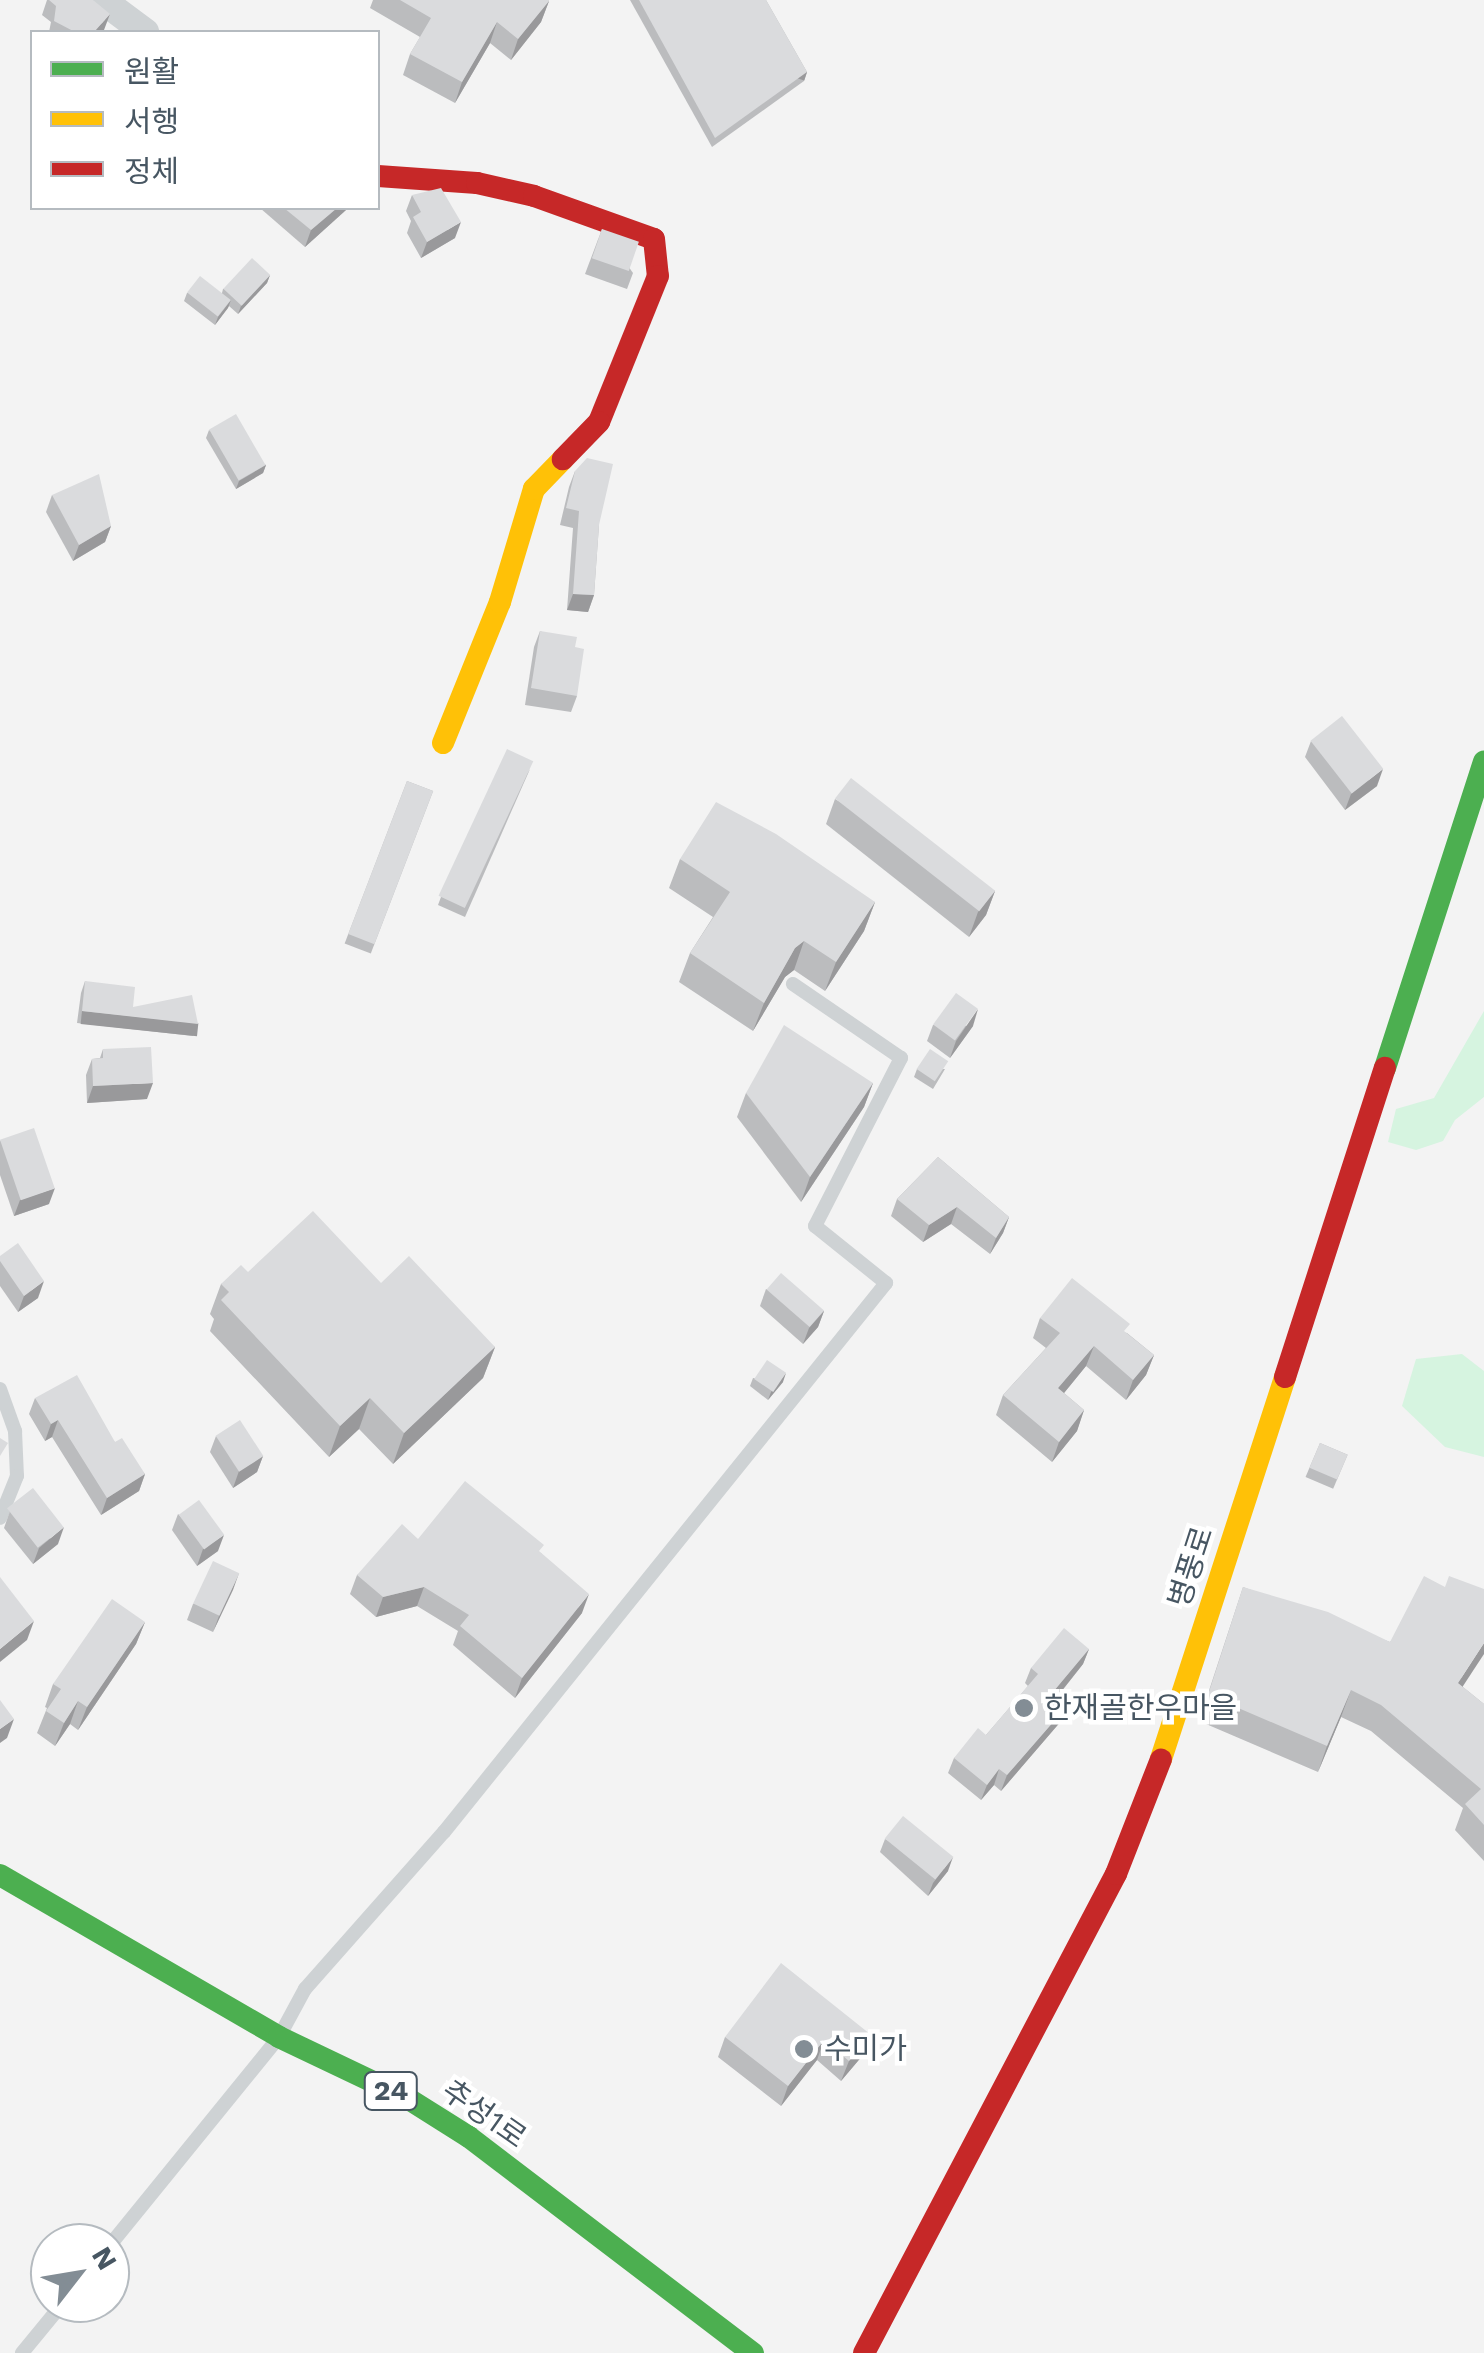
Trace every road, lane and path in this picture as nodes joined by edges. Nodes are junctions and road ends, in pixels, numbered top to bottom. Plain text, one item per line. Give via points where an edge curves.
1 (102, 0) edge
2 (141, 30) edge
3 (380, 176) edge
4 (443, 743) dead end
5 (1484, 762) edge
6 (793, 984) edge
7 (0, 1388) edge
8 (0, 1518) edge
9 (0, 1875) edge
10 (280, 2037) junction
11 (128, 2223) edge
12 (47, 2323) edge
13 (22, 2353) edge
14 (752, 2353) edge
15 (864, 2353) edge

1 - 2 street
3 - 4 main road via 477,183 534,196 654,240 657,254 658,276 598,422 534,489 500,602
5 - 15 main road, 병풍로 via 1167,1742 1116,1874
6 - 10 lane via 901,1058 816,1226 886,1283 444,1832 305,1989
7 - 8 lane via 15,1430 17,1476
9 - 10 main road, 추성1로 / 24
10 - 11 lane
10 - 14 main road, 추성1로 / 24 via 407,2098 470,2137
12 - 13 lane

